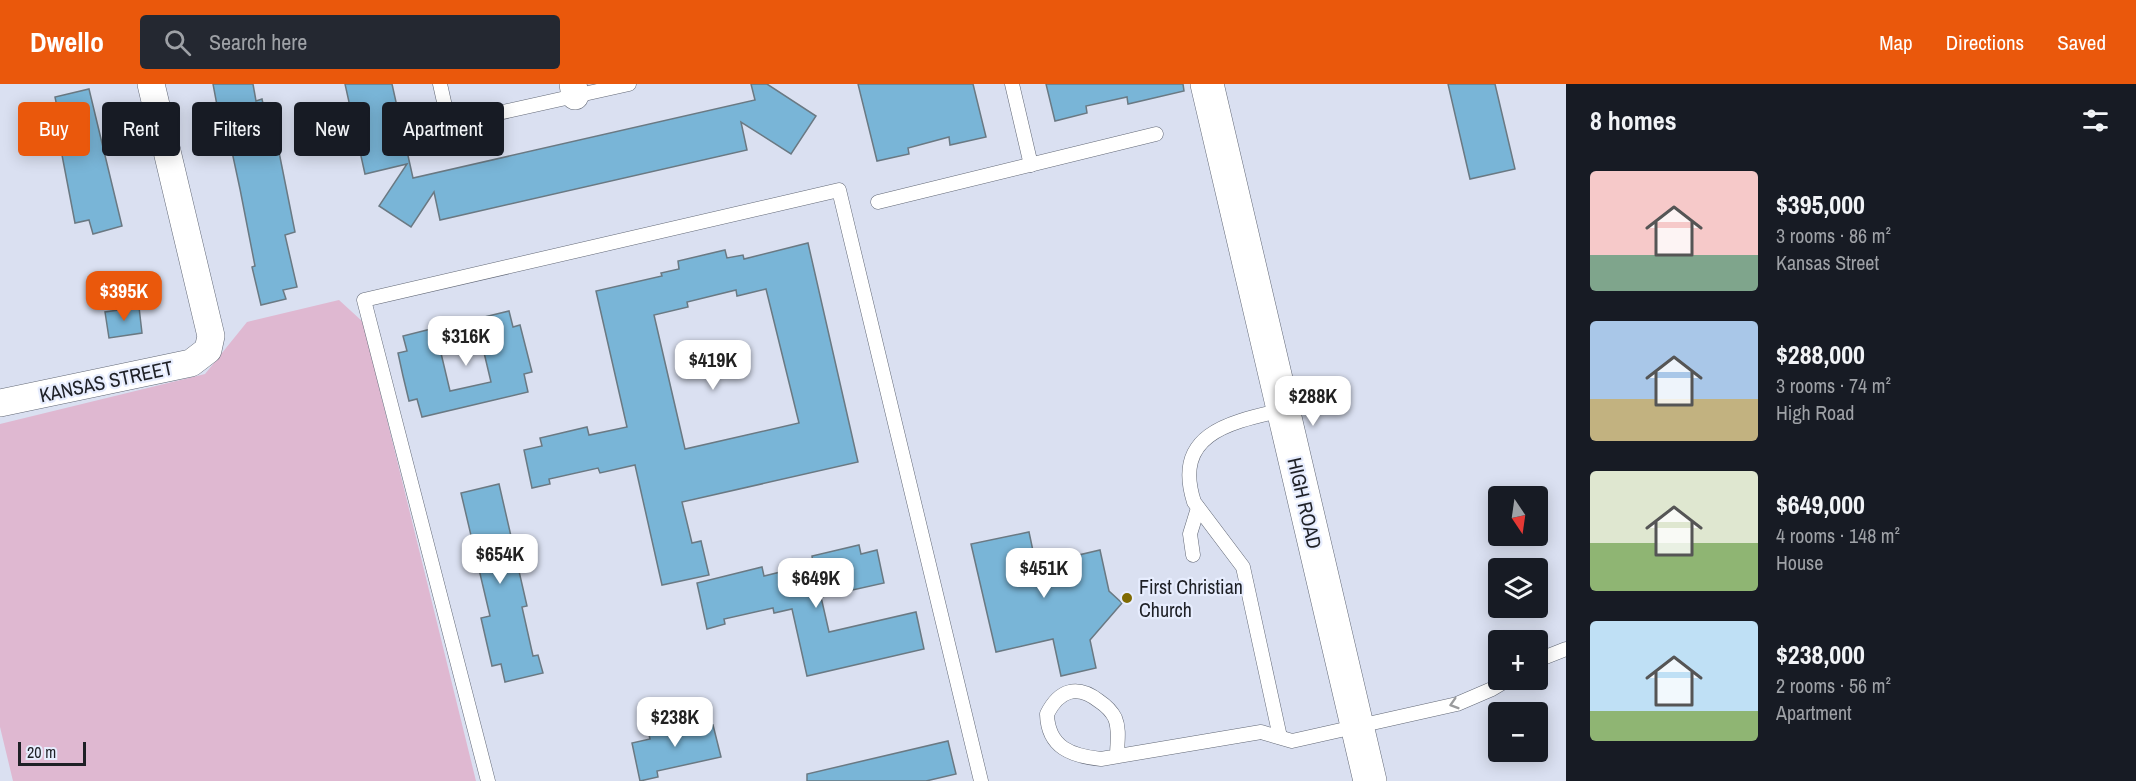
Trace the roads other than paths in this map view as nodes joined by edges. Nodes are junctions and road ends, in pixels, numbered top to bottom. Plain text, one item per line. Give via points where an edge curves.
1 (151, 84) edge
2 (440, 84) edge
3 (629, 84) edge
4 (1012, 84) edge
5 (1207, 84) edge
6 (574, 90) edge
7 (1156, 134) dead end
8 (1031, 165) junction
9 (878, 202) dead end
10 (0, 404) edge
11 (1283, 410) junction
12 (1198, 508) junction
13 (1193, 555) dead end
14 (1566, 648) edge
15 (1548, 656) edge
16 (1490, 690) edge
17 (1357, 728) junction
18 (1280, 737) junction
19 (1117, 756) junction
20 (1366, 779) edge
21 (488, 781) edge
22 (981, 781) edge

1 - 10 street, KANSAS STREET via 211,336 208,350 191,363
2 - 6 lane via 449,124
3 - 6 lane
4 - 8 lane
5 - 11 street, HIGH ROAD
7 - 8 lane
8 - 9 lane
11 - 12 lane via 1239,420 1207,435 1194,450 1190,469 1190,489
11 - 17 street, HIGH ROAD
12 - 13 lane via 1190,534
12 - 18 lane via 1243,567
14 - 15 lane
16 -> 17 lane via 1457,705
17 - 18 lane via 1292,741
17 - 20 street, HIGH ROAD
18 - 19 lane via 1261,732
19 - 19 lane via 1118,731 1114,716 1103,703 1083,691 1070,690 1060,696 1047,714 1051,737 1065,751 1081,757
21 - 22 lane via 364,300 839,190

